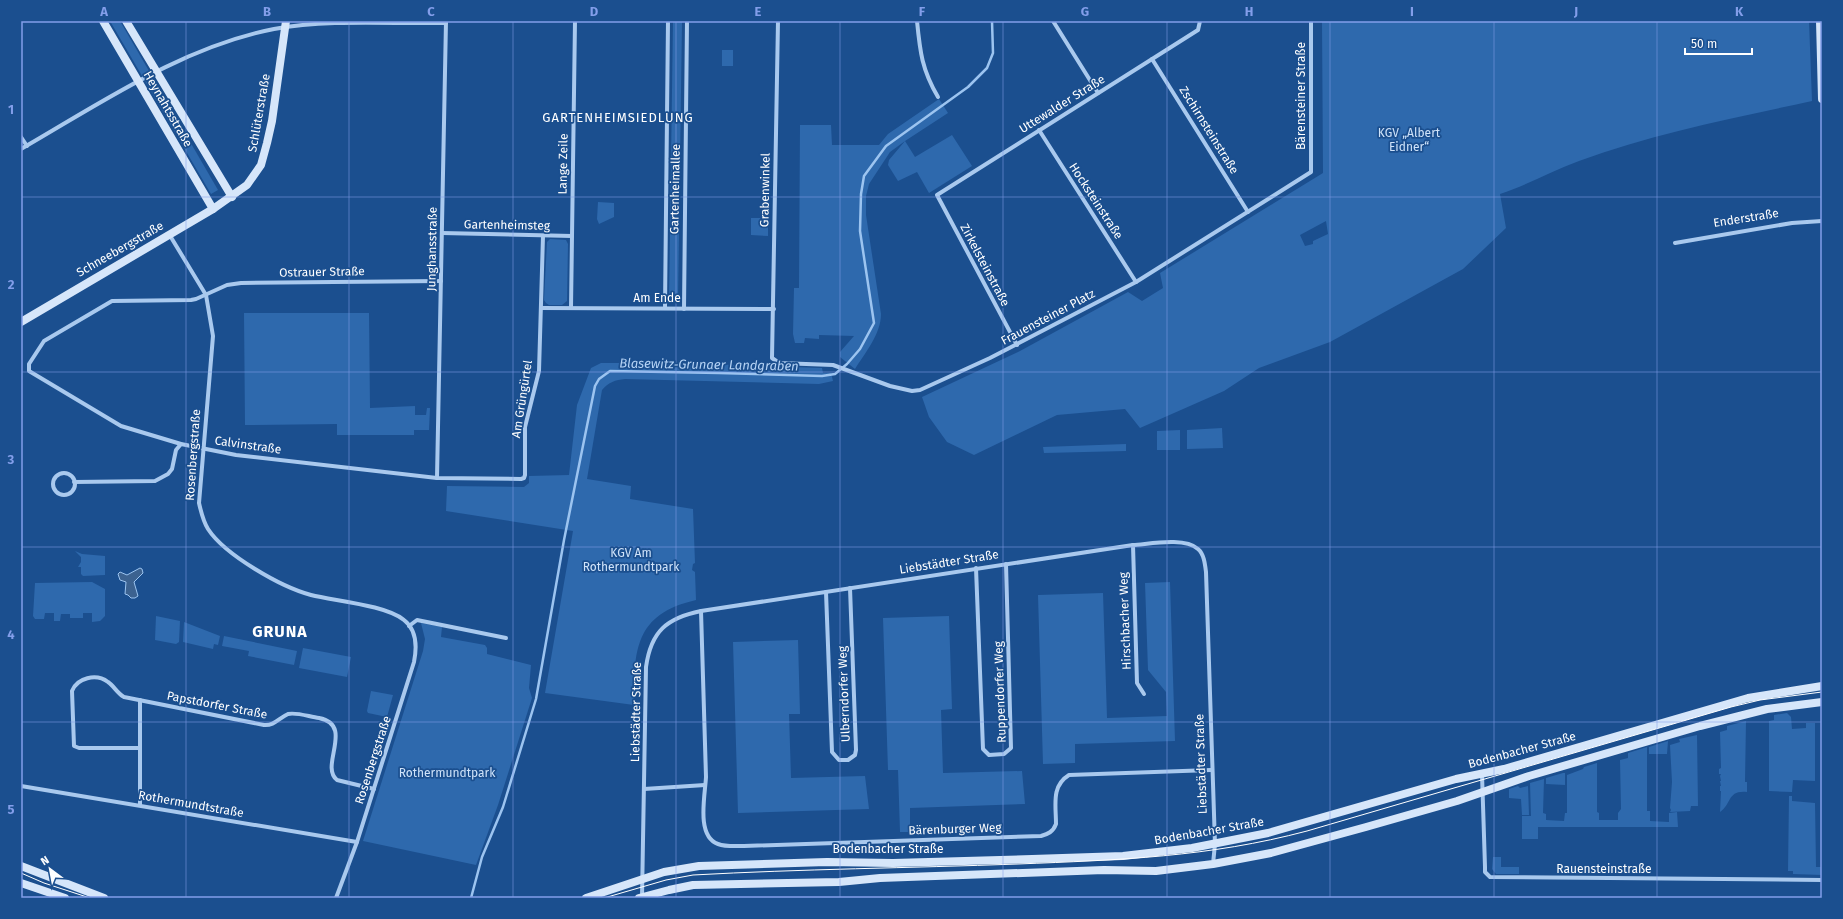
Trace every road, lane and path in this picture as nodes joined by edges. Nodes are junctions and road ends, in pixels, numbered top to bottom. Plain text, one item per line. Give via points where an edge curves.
1 (103, 21) edge
2 (126, 21) edge
3 (576, 21) edge
4 (668, 21) edge
5 (687, 21) edge
6 (778, 21) edge
7 (918, 21) edge
8 (1053, 21) edge
9 (1200, 21) edge
10 (1311, 21) edge
11 (1820, 21) edge
12 (399, 22) edge
13 (446, 22) edge
14 (286, 24) edge
15 (1152, 59) junction
16 (156, 73) junction
17 (139, 81) junction
18 (1822, 81) edge
19 (1098, 93) junction
20 (938, 97) dead end
21 (1822, 99) edge
22 (1039, 130) junction
23 (21, 137) edge
24 (26, 146) junction
25 (21, 149) edge
26 (1311, 172) joint
27 (937, 195) joint
28 (232, 197) junction
29 (213, 208) junction
30 (1248, 212) junction
31 (1822, 221) edge
32 (442, 233) junction
33 (170, 234) junction
34 (543, 236) junction
35 (572, 236) junction
36 (1675, 243) dead end
37 (442, 281) junction
38 (1136, 282) junction
39 (206, 295) junction
40 (541, 308) junction
41 (571, 308) junction
42 (665, 308) junction
43 (684, 308) junction
44 (774, 309) junction
45 (21, 322) edge
46 (1016, 345) junction
47 (772, 358) joint
48 (181, 444) junction
49 (203, 449) junction
50 (437, 478) junction
51 (74, 482) junction
52 (1133, 545) junction
53 (1006, 564) junction
54 (976, 568) junction
55 (850, 588) junction
56 (826, 592) junction
57 (701, 611) junction
58 (410, 626) junction
59 (506, 638) dead end
60 (1822, 686) edge
61 (1144, 694) dead end
62 (140, 700) junction
63 (1822, 702) edge
64 (140, 748) junction
65 (1211, 770) junction
66 (1482, 774) junction
67 (705, 785) junction
68 (21, 786) edge
69 (374, 789) junction
70 (644, 789) junction
71 (1483, 793) junction
72 (140, 805) junction
73 (357, 842) junction
74 (1215, 844) junction
75 (1213, 864) junction
76 (21, 866) edge
77 (642, 880) junction
78 (1822, 880) edge
79 (21, 883) edge
80 (65, 898) edge
81 (104, 898) edge
82 (336, 898) edge
83 (586, 898) edge
84 (641, 898) edge

1 - 17 street, Heynahtsstraße
2 - 16 street, Heynahtsstraße
3 - 35 street, Lange Zeile
4 - 42 street, Gartenheimallee
5 - 43 street, Gartenheimallee
6 - 44 street, Grabenwinkel
7 - 20 street via 921,58 930,84
8 - 19 street
9 - 15 street, Uttewalder Straße via 1198,30
10 - 26 street, Bärensteiner Straße
11 - 18 street
12 - 13 street
12 - 14 street
13 - 32 street, Junghansstraße
14 - 16 street via 196,54
14 - 28 street, Schlüterstraße via 272,121 261,165 247,185
15 - 19 street, Uttewalder Straße
15 - 30 street, Zschirnsteinstraße
16 - 17 street
16 - 28 street, Heynahtsstraße
17 - 24 street
17 - 29 street, Heynahtsstraße
18 - 21 street
19 - 22 street, Uttewalder Straße
22 - 27 street, Uttewalder Straße
22 - 38 street, Hocksteinstraße
23 - 24 street
24 - 25 street
26 - 30 street, Frauensteiner Platz
27 - 46 street, Zirkelsteinstraße
28 - 29 street, Schneebergstraße
29 - 33 street, Schneebergstraße
30 - 38 street, Frauensteiner Platz
31 - 36 street, Enderstraße via 1785,224
32 - 34 street, Gartenheimsteg
32 - 37 street, Junghansstraße
33 - 39 street, Rosenbergstraße
33 - 45 street, Schneebergstraße
34 - 35 street, Gartenheimsteg
34 - 40 street, Am Grüngürtel
35 - 41 street, Lange Zeile
37 - 39 street, Ostrauer Straße via 241,283 227,285
37 - 50 street, Junghansstraße
38 - 46 street, Frauensteiner Platz
39 - 48 street, Calvinstraße via 191,300 112,301 44,341 29,364 32,373 122,426
39 - 49 street, Rosenbergstraße via 213,336
40 - 41 street, Am Ende
40 - 50 street, Am Grüngürtel via 539,371 525,427 524,478
41 - 42 street, Am Ende
42 - 43 street, Am Ende
43 - 44 street, Am Ende
44 - 47 street, Grabenwinkel
46 - 47 street, Frauensteiner Platz via 931,385 912,391 879,383 833,365 779,363
48 - 49 street, Calvinstraße
48 - 51 street via 176,450 172,469 155,481
49 - 50 street, Calvinstraße
49 - 58 street, Rosenbergstraße via 201,511 208,529 222,545 292,589 383,610 404,620
51 - 51 street via 70,475 62,474 55,478 53,487 59,494 69,494 74,489
52 - 53 street, Liebstädter Straße
52 - 61 street, Hirschbacher Weg via 1137,683
52 - 65 street, Liebstädter Straße via 1174,542 1189,544 1198,549 1203,557 1206,572
53 - 54 street, Liebstädter Straße
53 - 54 street, Ruppendorfer Weg via 1011,748 1004,754 989,755 983,749
54 - 55 street, Liebstädter Straße
55 - 56 street, Liebstädter Straße
55 - 56 street, Ulberndorfer Weg via 856,750 855,755 848,760 839,760 832,752
56 - 57 street, Liebstädter Straße
57 - 67 street, Bärenburger Weg
57 - 70 street, Liebstädter Straße via 677,617 666,624 656,634 648,654
58 - 59 street via 418,620
58 - 69 street, Rosenbergstraße via 415,638 414,662
60 - 66 street, Bodenbacher Straße via 1748,698 1504,770
62 - 64 street
62 - 64 street, Papstdorfer Straße via 124,697 102,678 82,679 72,691 74,746
62 - 69 street, Papstdorfer Straße via 270,726 290,714 323,719 332,726 336,735 330,770 333,778
63 - 71 street via 1766,709 1700,726 1514,780
64 - 72 street
65 - 67 street, Bärenburger Weg via 1069,775 1062,779 1056,791 1056,824 1048,834 1041,836 744,846 719,845 707,836 704,815
65 - 74 street, Liebstädter Straße
66 - 71 street, Rauensteinstraße
66 - 74 street, Bodenbacher Straße
67 - 70 street
68 - 72 street, Rothermundtstraße
69 - 73 street, Rosenbergstraße
70 - 77 street, Liebstädter Straße
71 - 75 street via 1300,845
71 - 78 street, Rauensteinstraße via 1484,866 1490,877
72 - 73 street, Rothermundtstraße
73 - 82 street, Rosenbergstraße
74 - 75 street, Liebstädter Straße
74 - 77 street, Bodenbacher Straße via 1123,856 699,866 664,872
75 - 84 street via 1156,871 1097,870 880,878 839,882 693,885
76 - 81 street
77 - 83 street, Bodenbacher Straße
77 - 84 street, Liebstädter Straße
79 - 80 street

